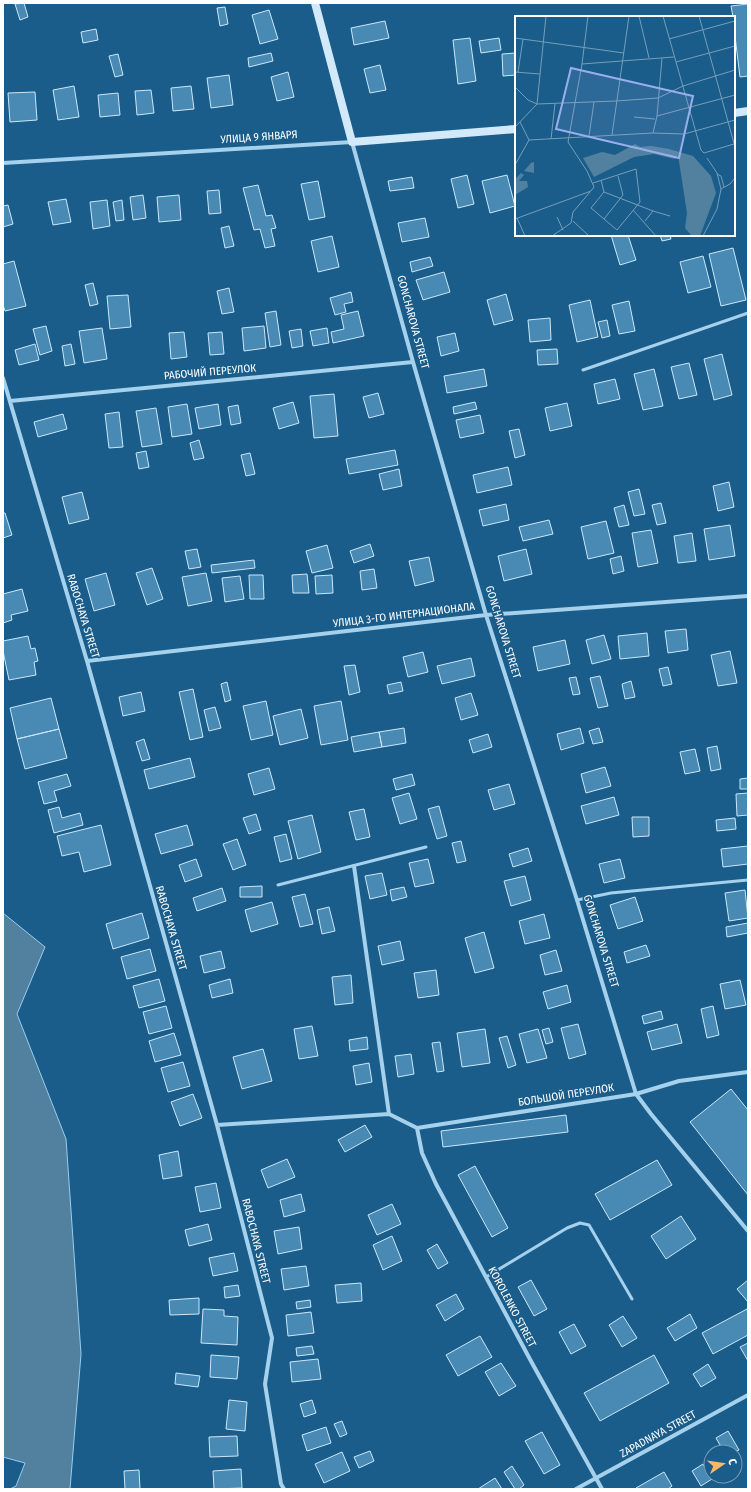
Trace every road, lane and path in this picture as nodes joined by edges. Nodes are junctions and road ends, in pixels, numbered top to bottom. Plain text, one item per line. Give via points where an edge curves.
1 (315, 3) edge
2 (748, 112) edge
3 (735, 113) edge
4 (515, 129) edge
5 (352, 142) junction
6 (3, 163) edge
7 (748, 313) edge
8 (413, 362) junction
9 (583, 370) dead end
10 (3, 378) edge
11 (10, 401) junction
12 (748, 596) edge
13 (486, 615) junction
14 (87, 661) junction
15 (426, 848) dead end
16 (354, 866) junction
17 (748, 880) edge
18 (278, 885) dead end
19 (577, 900) junction
20 (748, 1072) edge
21 (636, 1094) junction
22 (388, 1114) junction
23 (217, 1125) junction
24 (417, 1128) junction
25 (748, 1231) edge
26 (486, 1277) junction
27 (632, 1299) dead end
28 (748, 1395) edge
29 (596, 1478) junction
30 (284, 1489) edge
31 (576, 1489) edge
32 (602, 1489) edge

1 - 5 street, GONCHAROVA STREET
2 - 3 street
4 - 5 street, УЛИЦА 9 ЯНВАРЯ
5 - 6 street, УЛИЦА 9 ЯНВАРЯ
5 - 8 street, GONCHAROVA STREET
7 - 9 lane
8 - 11 street, РАБОЧИЙ ПЕРЕУЛОК
8 - 13 street, GONCHAROVA STREET
10 - 11 street, RABOCHAYA STREET
11 - 14 street, RABOCHAYA STREET
12 - 13 street, УЛИЦА 3-ГО ИНТЕРНАЦИОНАЛА
13 - 14 street, УЛИЦА 3-ГО ИНТЕРНАЦИОНАЛА
13 - 19 street, GONCHAROVA STREET
14 - 23 street, RABOCHAYA STREET
15 - 16 lane
16 - 18 lane
16 - 22 street
17 - 19 lane via 611,893
19 - 21 street, GONCHAROVA STREET
20 - 21 street, БОЛЬШОЙ ПЕРЕУЛОК via 678,1081
21 - 24 street, БОЛЬШОЙ ПЕРЕУЛОК
21 - 25 street, GONCHAROVA STREET
22 - 23 street
22 - 24 street
23 - 30 street, RABOCHAYA STREET via 272,1338 265,1384 281,1484
24 - 26 street, KOROLENKO STREET via 422,1153 436,1184
26 - 27 lane via 567,1228 580,1223 589,1225
26 - 29 street, KOROLENKO STREET
28 - 29 street, ZAPADNAYA STREET
29 - 31 street, ZAPADNAYA STREET
29 - 32 street, KOROLENKO STREET

